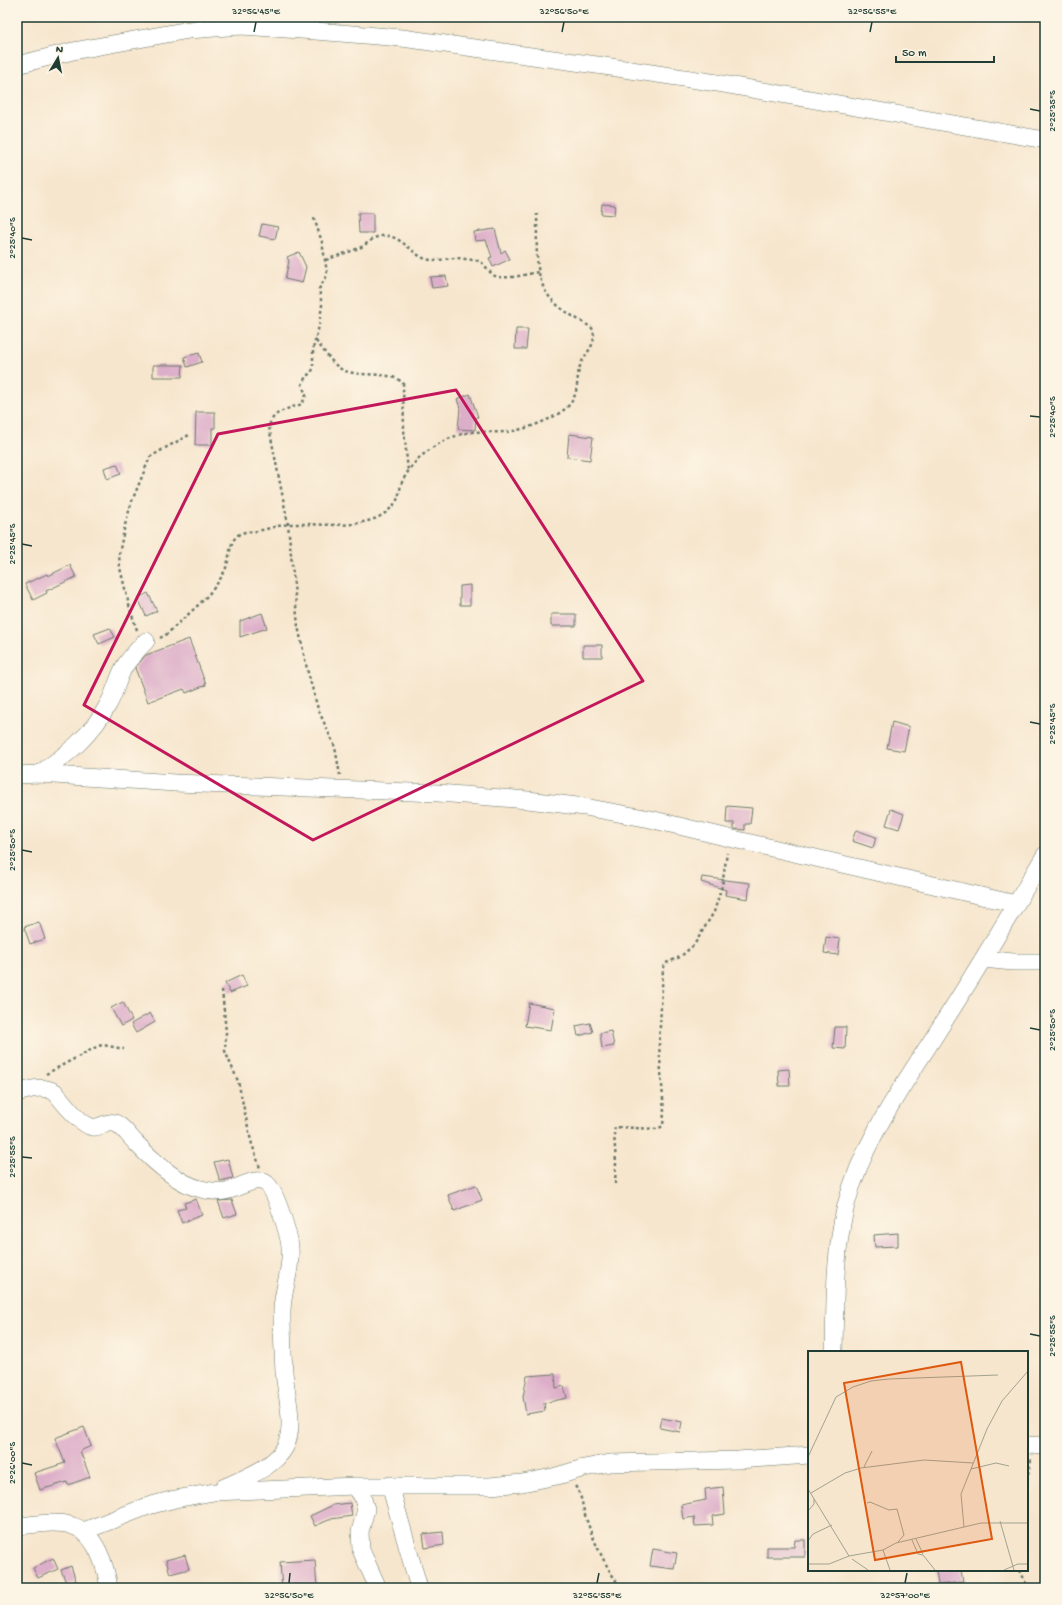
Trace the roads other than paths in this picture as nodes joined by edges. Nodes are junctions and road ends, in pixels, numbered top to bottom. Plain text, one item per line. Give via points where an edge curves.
1 (17, 65) edge
2 (1045, 140) edge
3 (146, 641) road end
4 (39, 774) junction
5 (17, 775) edge
6 (1045, 855) edge
7 (1016, 904) junction
8 (983, 959) junction
9 (1045, 962) edge
10 (23, 1091) edge
11 (834, 1351) edge
12 (808, 1455) edge
13 (390, 1485) junction
14 (355, 1486) junction
15 (214, 1492) junction
16 (17, 1526) edge
17 (84, 1531) junction
18 (109, 1588) edge
19 (378, 1588) edge
20 (419, 1588) edge

1 - 2 street via 73,51 189,30 241,26 315,31 402,38 611,67
3 - 4 street via 124,668 110,702 97,723 81,742
4 - 5 street
4 - 7 street via 175,783 438,793 570,805 650,819
6 - 7 street
7 - 8 street
8 - 9 street
8 - 11 street via 881,1122 862,1159 847,1204 837,1250
10 - 15 street via 48,1088 91,1127 108,1122 120,1126 152,1159 199,1189 225,1191 260,1180 271,1188 290,1248 282,1313 290,1434 277,1459
12 - 13 street via 738,1460 610,1463 522,1483 490,1486
13 - 14 street
13 - 20 street
14 - 15 street
14 - 19 street via 362,1496 366,1509 360,1532 361,1550
15 - 17 street via 148,1506
16 - 17 street via 62,1523
17 - 18 street via 98,1553

